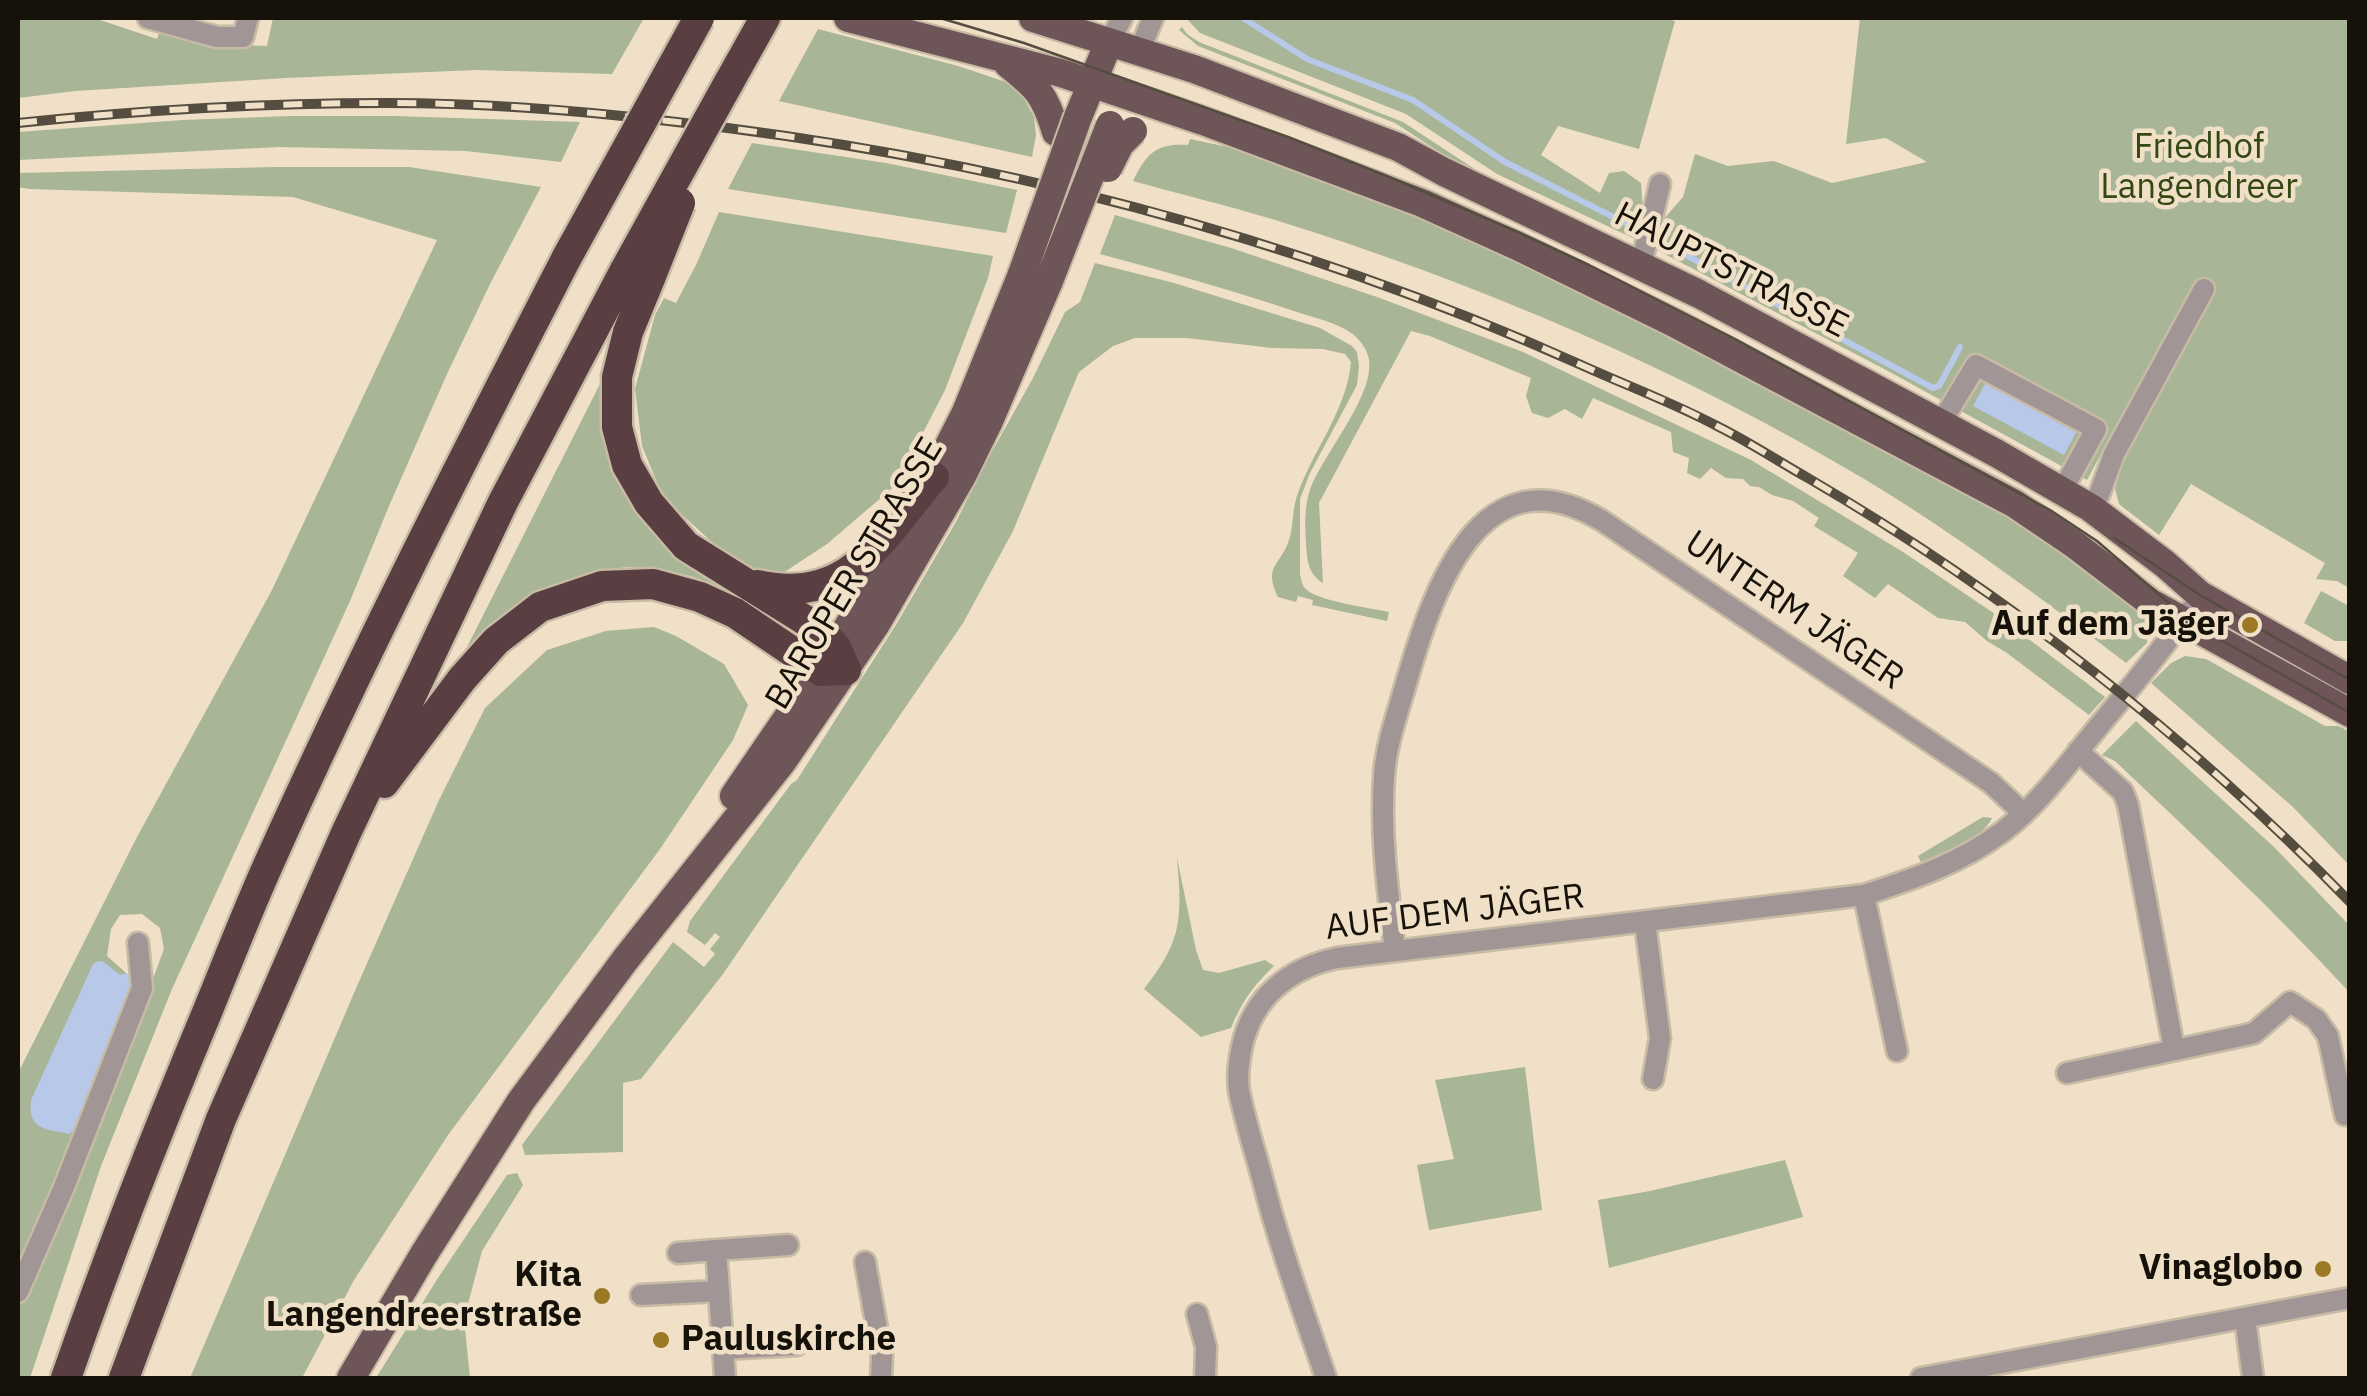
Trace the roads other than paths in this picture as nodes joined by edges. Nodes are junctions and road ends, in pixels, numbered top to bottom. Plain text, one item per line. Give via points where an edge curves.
1 (148, 18) edge
2 (248, 18) edge
3 (699, 18) edge
4 (765, 18) edge
5 (848, 18) edge
6 (1033, 18) edge
7 (1153, 18) edge
8 (1116, 30) edge
9 (1139, 52) junction
10 (999, 56) junction
11 (1092, 84) junction
12 (1122, 94) junction
13 (1203, 121) junction
14 (1121, 128) junction
15 (1055, 180) junction
16 (1660, 184) dead end
17 (1641, 265) junction
18 (638, 273) junction
19 (1036, 278) junction
20 (2204, 289) dead end
21 (1941, 424) junction
22 (934, 477) junction
23 (2062, 491) junction
24 (2091, 508) junction
25 (744, 582) junction
26 (2200, 595) junction
27 (2183, 620) junction
28 (834, 663) junction
29 (2350, 680) edge
30 (2350, 713) edge
31 (2078, 751) junction
32 (2024, 812) junction
33 (346, 833) junction
34 (1864, 895) junction
35 (1646, 922) junction
36 (138, 943) dead end
37 (1395, 950) junction
38 (2174, 1049) junction
39 (1897, 1051) dead end
40 (2067, 1072) dead end
41 (1653, 1079) dead end
42 (2345, 1116) dead end
43 (788, 1244) dead end
44 (716, 1250) junction
45 (678, 1252) dead end
46 (865, 1262) dead end
47 (719, 1291) junction
48 (18, 1292) edge
49 (642, 1295) dead end
50 (2350, 1298) edge
51 (1197, 1314) dead end
52 (2244, 1318) junction
53 (797, 1345) dead end
54 (722, 1349) junction
55 (66, 1378) edge
56 (124, 1378) edge
57 (351, 1378) edge
58 (724, 1378) edge
59 (881, 1378) edge
60 (1205, 1378) edge
61 (1326, 1378) edge
62 (1921, 1378) edge
63 (2253, 1378) edge

1 - 2 street via 218,37 243,37
3 - 55 highway, bridge via 566,257 358,670 178,1081
4 - 18 highway, bridge
5 - 10 main road, HAUPTSTRASSE
6 - 8 main road, HAUPTSTRASSE
7 - 9 street, BAROPER STRASSE
8 - 9 main road, HAUPTSTRASSE
8 - 11 main road, BAROPER STRASSE
9 - 12 main road, BAROPER STRASSE
9 - 17 main road, HAUPTSTRASSE via 1398,147
10 - 11 main road, HAUPTSTRASSE
10 - 15 main road, BAROPER STRASSE via 1032,83 1050,110
11 - 12 main road, HAUPTSTRASSE
11 - 15 main road, BAROPER STRASSE, bridge
12 - 13 main road, HAUPTSTRASSE
12 - 14 main road, BAROPER STRASSE
13 - 14 main road, HAUPTSTRASSE via 1168,116
13 - 27 main road, HAUPTSTRASSE via 1422,203 1672,322 2014,504
14 - 19 main road, BAROPER STRASSE, bridge
15 - 19 main road, BAROPER STRASSE, bridge
16 - 17 street
17 - 21 main road, HAUPTSTRASSE
18 - 25 highway via 617,377 617,427 627,465 686,546
18 - 33 highway via 503,502
19 - 22 main road, BAROPER STRASSE
19 - 28 main road, BAROPER STRASSE via 989,421 962,476 876,624
20 - 24 street
21 - 23 main road, HAUPTSTRASSE
21 - 23 street via 1976,365 2096,429
22 - 25 highway via 848,571 799,589
22 - 28 main road, BAROPER STRASSE
23 - 24 main road, HAUPTSTRASSE
24 - 26 main road, HAUPTSTRASSE
25 - 28 highway via 816,626
26 - 27 street, AUF DEM JÄGER
26 - 29 main road, HAUPTSTRASSE
27 - 30 main road, HAUPTSTRASSE
27 - 31 street, AUF DEM JÄGER
28 - 33 highway via 682,591 627,583 577,593 540,607 496,640
28 - 57 main road, BAROPER STRASSE via 782,762 521,1101
31 - 32 street, AUF DEM JÄGER
31 - 38 street via 2128,804
32 - 34 street, AUF DEM JÄGER via 1972,852
32 - 37 street, UNTERM JÄGER via 1992,783 1601,520 1567,504 1514,505 1479,526 1449,570 1420,638 1392,734 1383,844
33 - 56 highway via 221,1119
34 - 35 street, AUF DEM JÄGER
34 - 39 street
35 - 37 street, AUF DEM JÄGER
35 - 41 street via 1660,1038
36 - 48 street via 142,988
37 - 61 street, AUF DEM JÄGER via 1315,962 1282,981 1256,1009 1240,1057 1238,1088 1275,1228
38 - 40 street
38 - 42 street via 2254,1033 2290,1002 2328,1036
43 - 44 street
44 - 45 street
44 - 47 street
46 - 59 street
47 - 49 street
47 - 54 street
50 - 52 street
51 - 60 street
52 - 62 street
52 - 63 street
53 - 54 street
54 - 58 street

